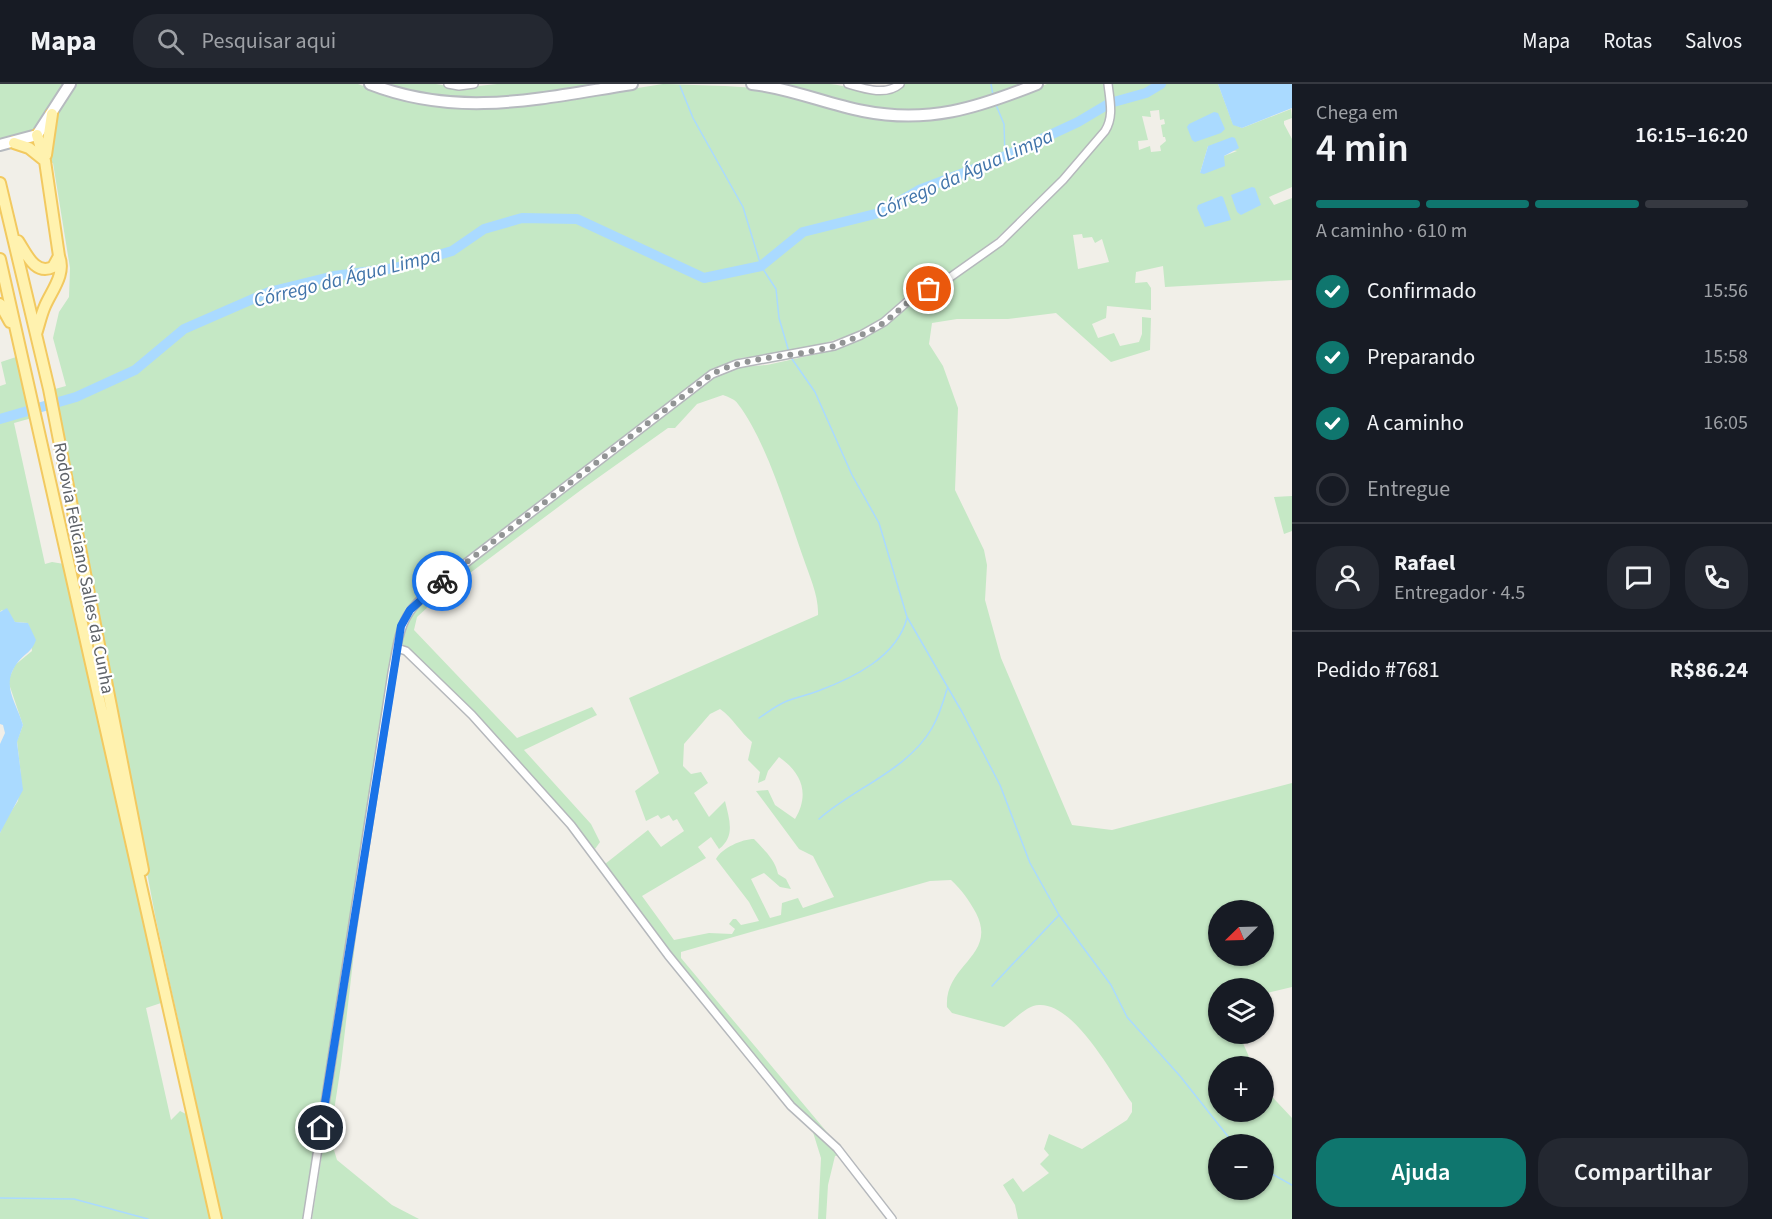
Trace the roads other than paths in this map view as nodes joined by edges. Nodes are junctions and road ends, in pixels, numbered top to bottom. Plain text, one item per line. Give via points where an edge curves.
1 (70, 84) edge
2 (370, 84) edge
3 (448, 84) edge
4 (474, 84) edge
5 (632, 84) edge
6 (752, 84) edge
7 (900, 84) edge
8 (1037, 84) edge
9 (1108, 84) edge
10 (852, 85) edge
11 (52, 114) junction
12 (37, 135) junction
13 (14, 143) junction
14 (0, 145) edge
15 (45, 161) junction
16 (0, 183) edge
17 (13, 234) junction
18 (59, 256) junction
19 (0, 259) edge
20 (0, 304) edge
21 (36, 334) junction
22 (22, 353) junction
23 (397, 648) junction
24 (157, 956) junction
25 (216, 1219) edge
26 (307, 1219) edge
27 (892, 1219) edge

1 - 11 main road
2 - 5 main road via 404,95 478,105
3 - 4 street
6 - 8 main road via 862,111 912,117 964,111
7 - 10 street via 885,91
9 - 23 street via 1111,123 1063,180 984,255 942,283 915,295 884,322 861,335 834,346 737,364 712,374 424,595 404,619
11 - 12 main road
11 - 15 main road
12 - 13 main road
12 - 15 main road
13 - 14 main road
13 - 15 main road via 29,148
15 - 18 main road
16 - 17 main road, Rodovia Feliciano Salles da Cunha
17 - 18 main road via 40,269 53,267
17 - 21 main road, Rodovia Feliciano Salles da Cunha
18 - 21 main road via 60,275
19 - 22 main road, Rodovia Feliciano Salles da Cunha
20 - 22 main road
21 - 24 main road, Rodovia Feliciano Salles da Cunha
22 - 24 main road, Rodovia Feliciano Salles da Cunha
23 - 26 street
23 - 27 street via 406,651 472,715 571,825 668,955 791,1106 837,1149
24 - 25 main road, Rodovia Feliciano Salles da Cunha

